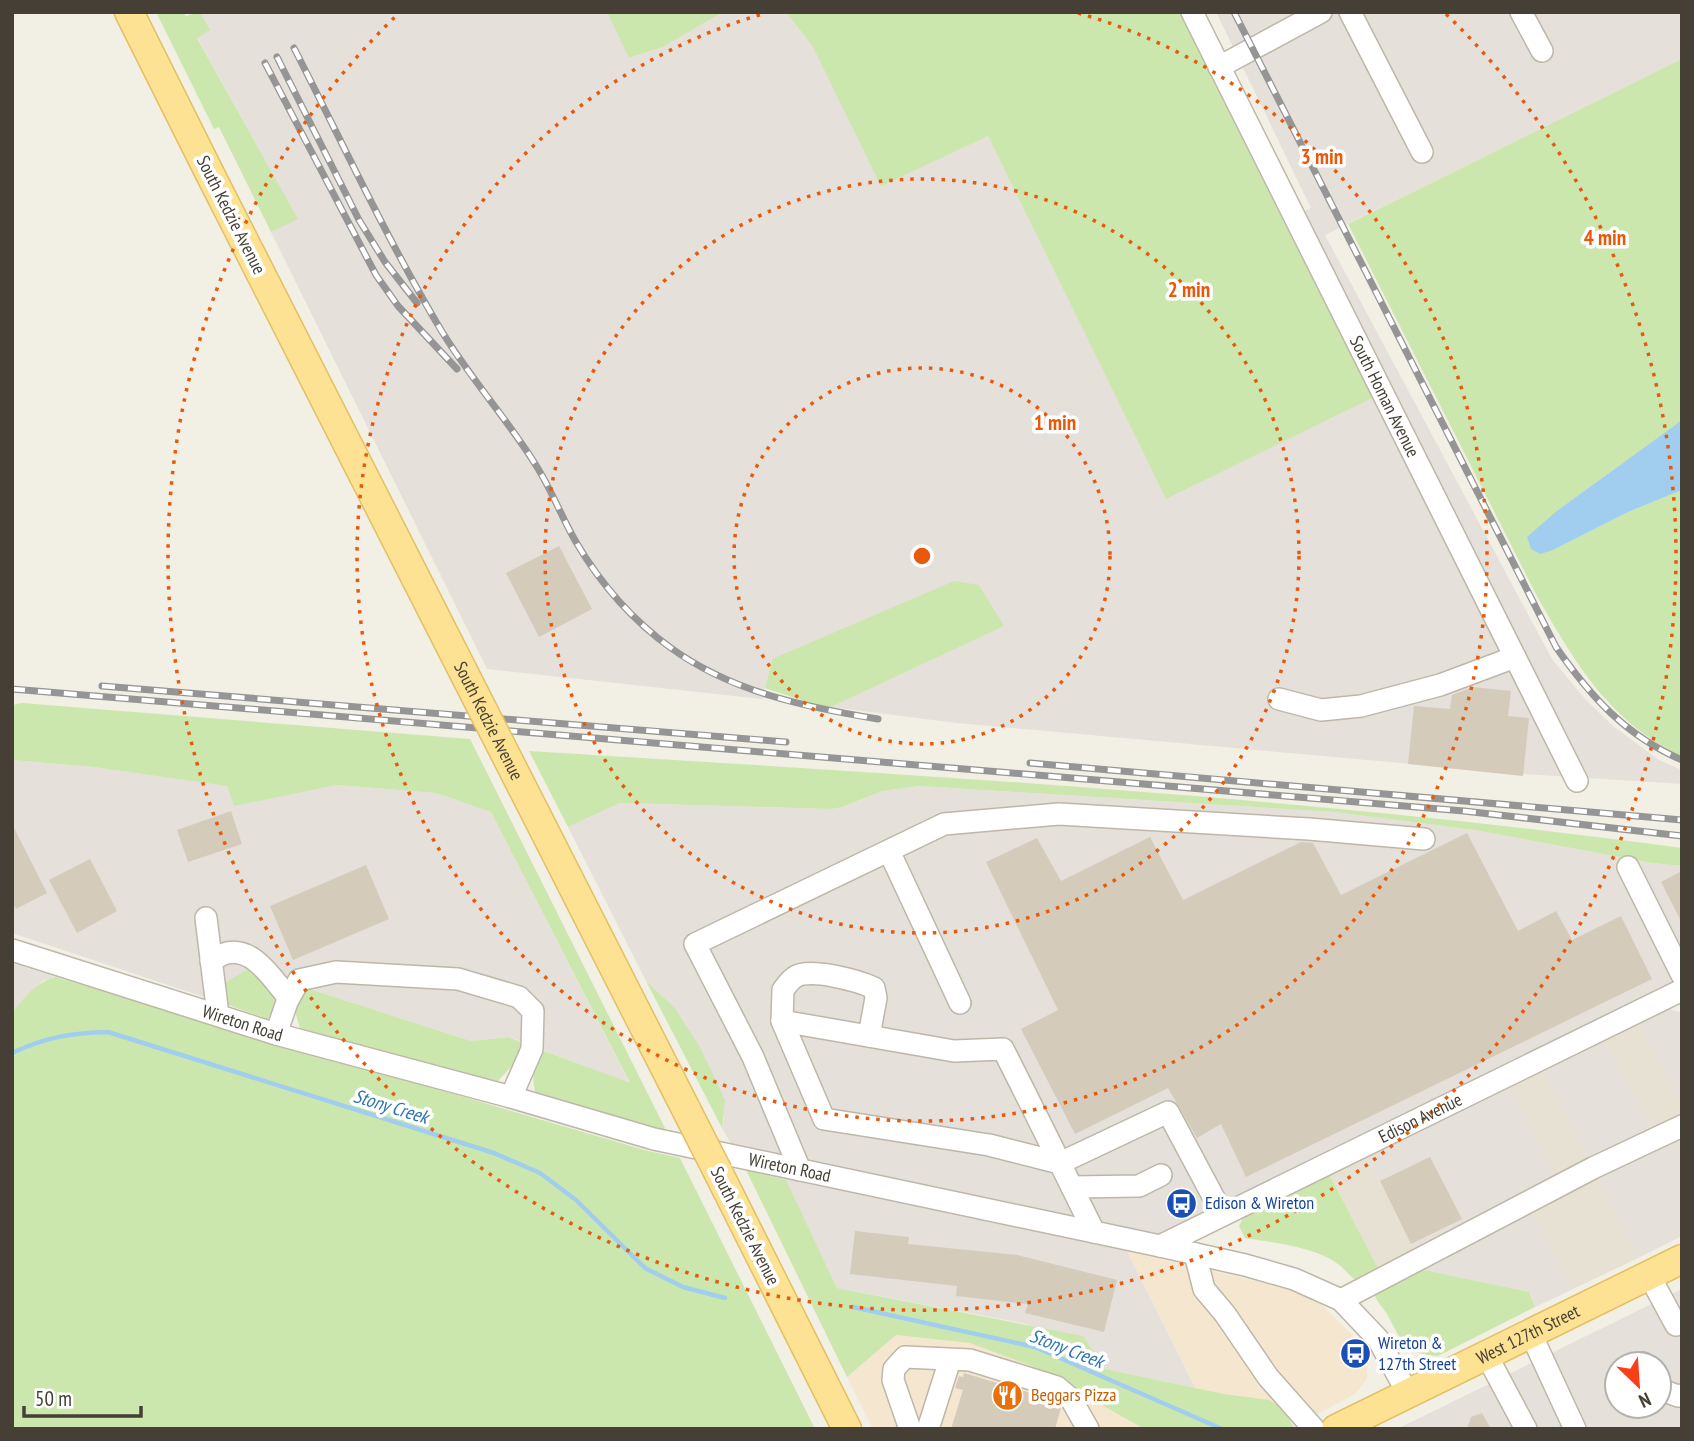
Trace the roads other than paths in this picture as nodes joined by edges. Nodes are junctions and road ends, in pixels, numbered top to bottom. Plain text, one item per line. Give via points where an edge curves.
1 (129, 12) edge
2 (1192, 12) edge
3 (1321, 12) edge
4 (1350, 12) edge
5 (1521, 12) edge
6 (1542, 51) dead end
7 (1219, 67) junction
8 (1422, 152) dead end
9 (1515, 657) junction
10 (1279, 699) dead end
11 (1577, 781) dead end
12 (1424, 839) dead end
13 (889, 850) junction
14 (1628, 867) dead end
15 (206, 918) dead end
16 (12, 950) edge
17 (211, 961) junction
18 (1682, 975) edge
19 (1682, 990) edge
20 (289, 998) junction
21 (960, 1003) dead end
22 (218, 1015) junction
23 (782, 1021) junction
24 (276, 1034) junction
25 (869, 1036) junction
26 (511, 1097) junction
27 (1682, 1126) edge
28 (1060, 1163) junction
29 (800, 1170) junction
30 (1160, 1175) dead end
31 (1072, 1186) junction
32 (1223, 1215) junction
33 (1094, 1232) junction
34 (1160, 1246) junction
35 (1195, 1254) junction
36 (1682, 1259) edge
37 (1649, 1275) junction
38 (1341, 1300) junction
39 (1682, 1322) edge
40 (1530, 1332) junction
41 (1486, 1354) junction
42 (950, 1360) junction
43 (1407, 1392) junction
44 (847, 1429) edge
45 (910, 1429) edge
46 (928, 1429) edge
47 (1088, 1429) edge
48 (1314, 1429) edge
49 (1336, 1429) edge
50 (1525, 1429) edge
51 (1575, 1429) edge

1 - 44 main road, South Kedzie Avenue, bridge
2 - 7 street, South Homan Avenue
3 - 7 street
4 - 8 street
5 - 6 street
7 - 9 street, South Homan Avenue
9 - 10 street via 1440,685 1361,706 1321,710
9 - 11 street, South Homan Avenue
12 - 13 street via 1059,814 944,824
13 - 21 street
13 - 29 street via 695,944 753,1057
14 - 18 street
15 - 17 street
16 - 22 street, Wireton Road
17 - 20 street via 227,953 244,954
17 - 22 street
19 - 32 street, Edison Avenue
20 - 24 street
20 - 26 street via 299,980 336,972 458,979 519,997 533,1011 532,1049
22 - 24 street, Wireton Road
23 - 25 street
23 - 25 street via 783,990 796,976 856,980 874,988
23 - 28 street via 824,1119 989,1145
24 - 26 street, Wireton Road
25 - 28 street via 954,1051 1003,1049
26 - 29 street, Wireton Road via 654,1139
27 - 38 street
28 - 31 street
28 - 32 street via 1168,1112
29 - 33 street, Wireton Road
30 - 31 street via 1139,1186
31 - 33 street
32 - 34 street, Edison Avenue
33 - 34 street, Wireton Road
34 - 35 street, Wireton Road
35 - 38 street, Wireton Road via 1294,1279
35 - 48 street via 1204,1289 1268,1377
36 - 37 main road, West 127th Street
37 - 39 street via 1676,1325
37 - 40 main road, West 127th Street
38 - 43 street, Wireton Road via 1378,1339
40 - 41 main road, West 127th Street
40 - 51 street
41 - 43 main road, West 127th Street
41 - 50 street
42 - 45 street via 905,1357 894,1368 893,1380
42 - 46 street
42 - 47 street via 971,1360 1057,1387 1071,1399
43 - 49 main road, West 127th Street

